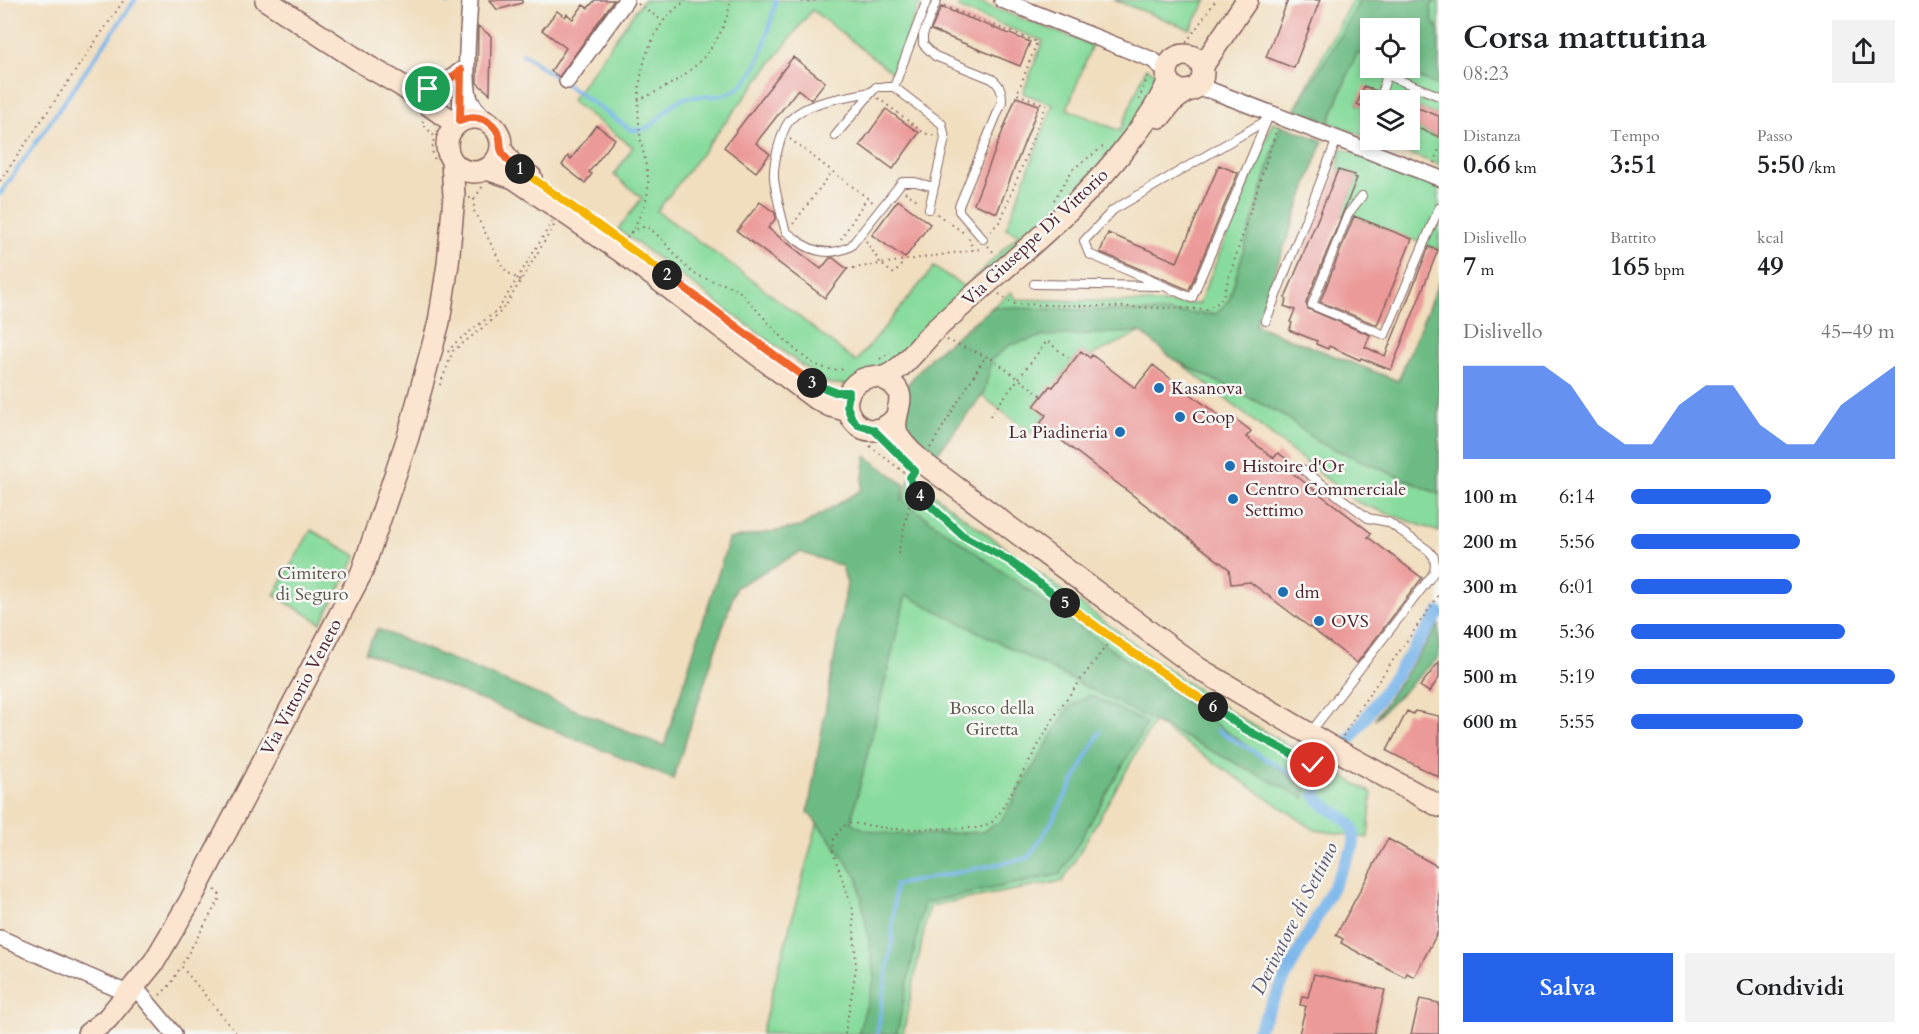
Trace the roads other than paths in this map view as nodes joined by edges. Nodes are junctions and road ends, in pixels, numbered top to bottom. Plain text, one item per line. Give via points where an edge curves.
1 (266, 0) edge
2 (470, 0) edge
3 (626, 0) edge
4 (927, 0) edge
5 (937, 0) edge
6 (1002, 0) edge
7 (1236, 0) edge
8 (1247, 0) edge
9 (467, 51) junction
10 (369, 67) junction
11 (461, 70) junction
12 (1185, 74) junction
13 (567, 81) dead end
14 (399, 84) junction
15 (894, 87) junction
16 (1383, 88) dead end
17 (871, 92) junction
18 (1439, 96) edge
19 (1273, 117) junction
20 (487, 121) junction
21 (835, 136) dead end
22 (454, 137) junction
23 (1337, 139) junction
24 (501, 149) junction
25 (485, 170) junction
26 (1439, 178) edge
27 (934, 187) junction
28 (1362, 196) dead end
29 (1439, 208) edge
30 (929, 209) road end
31 (983, 239) dead end
32 (448, 264) junction
33 (1034, 284) dead end
34 (1165, 286) junction
35 (1266, 321) dead end
36 (885, 378) junction
37 (848, 402) junction
38 (897, 416) junction
39 (874, 430) junction
40 (1302, 469) dead end
41 (915, 475) junction
42 (1084, 601) junction
43 (1198, 668) junction
44 (1245, 714) junction
45 (1309, 734) junction
46 (1331, 755) junction
47 (1439, 806) edge
48 (1439, 820) edge
49 (0, 938) edge
50 (131, 990) junction
51 (70, 1034) edge
52 (88, 1034) edge
53 (174, 1034) edge

1 - 10 street
2 - 9 street
3 - 13 street
4 - 15 lane
5 - 31 lane via 923,44 935,56 992,79 1002,93 1002,102 958,206
6 - 12 street
7 - 12 street, Via Giuseppe Di Vittorio
8 - 12 street, Via Giuseppe Di Vittorio
9 - 11 street
9 - 20 street via 468,94
10 - 14 street
10 - 22 street via 426,119
11 - 14 street via 428,89
11 - 22 street
12 - 19 street
12 - 36 street, Via Giuseppe Di Vittorio via 1162,98 1115,162 1077,201
12 - 36 street, Via Giuseppe Di Vittorio via 1172,103 1122,168 1084,208 927,351 906,375
14 - 22 street
15 - 17 lane via 876,87
15 - 27 lane via 942,124 945,138
16 - 18 lane via 1388,75
17 - 21 lane
17 - 27 lane via 810,107 790,119 781,132 774,176 787,231 809,249 842,251 852,246 902,182
19 - 23 street
19 - 34 lane via 1192,298
19 - 34 lane via 1113,210 1084,241 1089,254
20 - 22 street via 473,117
20 - 24 street via 498,131
22 - 25 street via 466,171
22 - 32 street
23 - 26 street
23 - 35 lane
24 - 25 street via 498,158
24 - 37 street via 511,163 810,383 835,392
25 - 32 street via 465,197
25 - 37 street via 514,178 619,250 812,396 830,406
27 - 30 lane
28 - 29 lane via 1348,214 1312,305 1385,335
32 - 50 street, Via Vittorio Veneto via 440,322 408,436 362,572 189,901 148,971
33 - 34 lane
36 - 37 street via 859,380
36 - 38 street via 900,400
37 - 39 street via 858,425
38 - 39 street via 883,429
38 - 41 street via 896,429
39 - 41 street
40 - 45 lane via 1368,518 1388,522 1428,550 1435,565 1430,578
41 - 42 street
41 - 43 street
42 - 43 street via 1120,620 1188,670
42 - 44 street
43 - 45 street
44 - 45 street via 1269,720 1299,737
44 - 46 street
45 - 46 street
46 - 47 street
46 - 48 street
49 - 50 street
50 - 51 street
50 - 52 street, Via Vittorio Veneto via 107,1019
50 - 53 street

